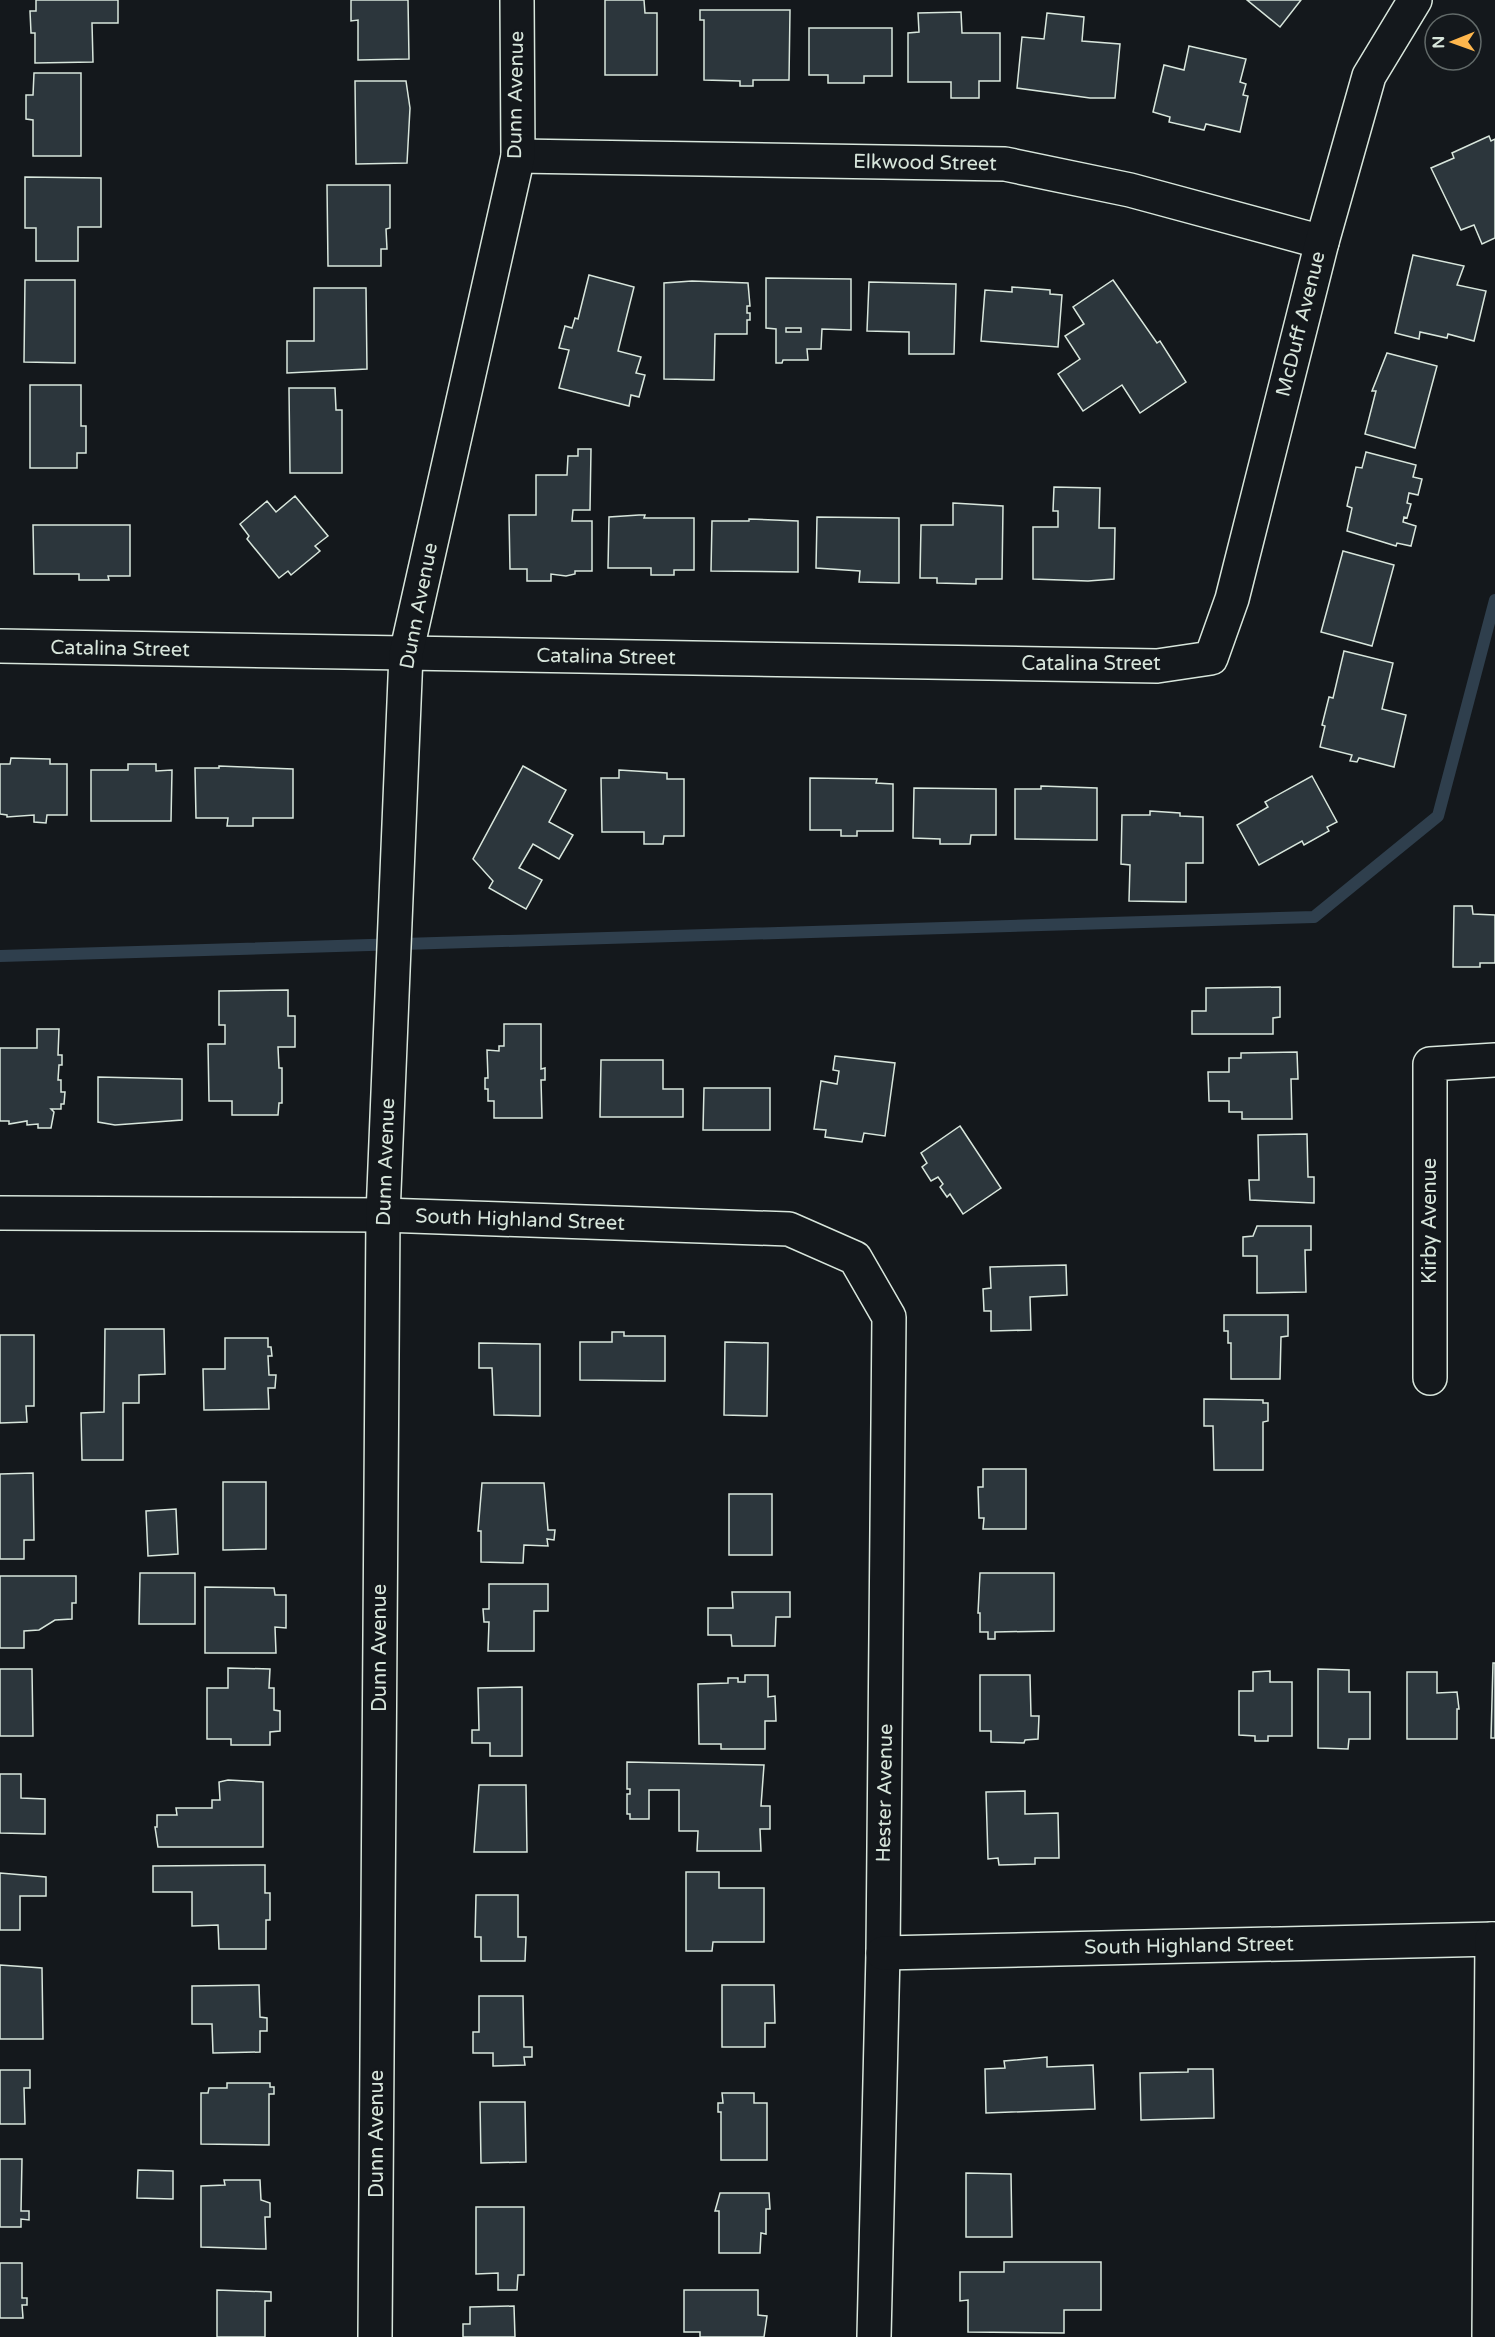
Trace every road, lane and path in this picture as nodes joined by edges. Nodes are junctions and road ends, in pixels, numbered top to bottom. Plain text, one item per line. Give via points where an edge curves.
1 (517, 0) edge
2 (1415, 0) edge
3 (518, 156) junction
4 (1322, 242) junction
5 (0, 646) edge
6 (406, 654) junction
7 (1210, 658) joint
8 (1495, 1060) edge
9 (0, 1213) edge
10 (384, 1215) junction
11 (855, 1258) joint
12 (1430, 1378) dead end
13 (1493, 1939) edge
14 (883, 1953) junction
15 (375, 2337) edge
16 (874, 2337) edge
17 (1489, 2337) edge

1 - 3 street, Dunn Avenue
2 - 4 street, McDuff Avenue via 1369,76
3 - 4 street, Elkwood Street via 1005,164 1130,190
3 - 6 street, Dunn Avenue
4 - 7 street, McDuff Avenue via 1232,599
5 - 6 street, Catalina Street
6 - 7 street, Catalina Street via 1157,666
6 - 10 street, Dunn Avenue
8 - 12 street, Kirby Avenue via 1430,1064
9 - 10 street, South Highland Street
10 - 11 street, South Highland Street via 789,1229
10 - 15 street, Dunn Avenue
11 - 14 street, Hester Avenue via 889,1317
13 - 14 street, South Highland Street
13 - 17 street
14 - 16 street, Hester Avenue

